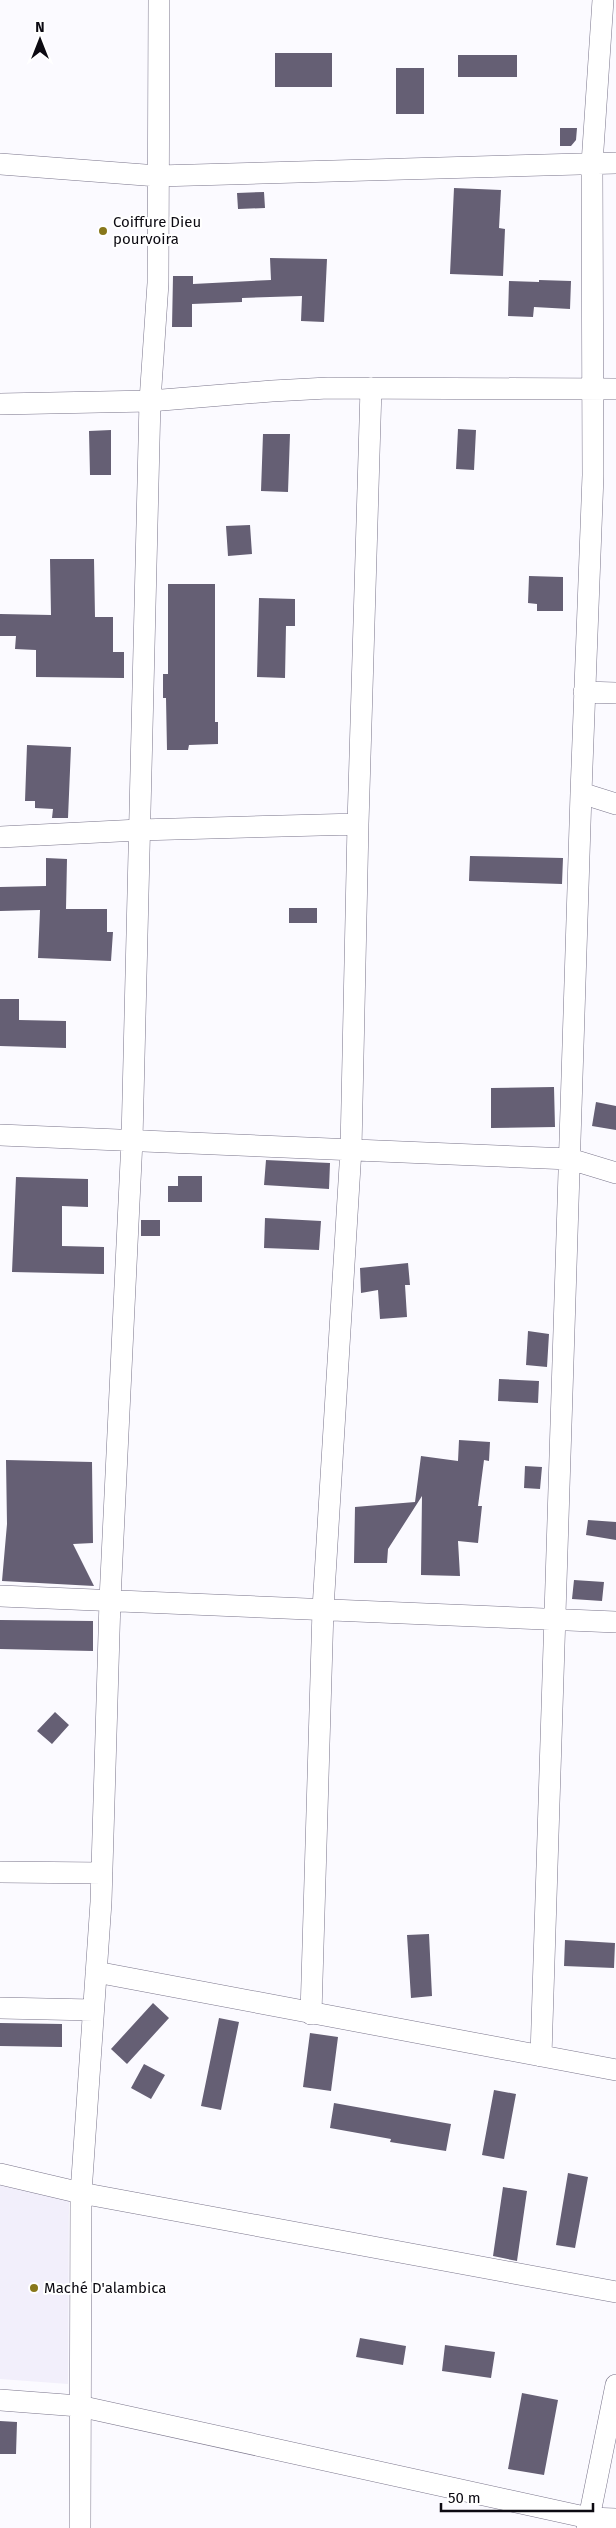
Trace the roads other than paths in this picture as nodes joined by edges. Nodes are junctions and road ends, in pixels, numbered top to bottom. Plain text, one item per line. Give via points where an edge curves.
1 (159, 0) edge
2 (602, 0) edge
3 (616, 163) edge
4 (0, 164) edge
5 (592, 164) junction
6 (158, 176) junction
7 (371, 388) junction
8 (591, 389) junction
9 (616, 389) edge
10 (150, 402) junction
11 (0, 404) edge
12 (584, 692) junction
13 (616, 693) edge
14 (580, 794) junction
15 (616, 804) edge
16 (358, 824) junction
17 (139, 830) junction
18 (0, 837) edge
19 (0, 1135) edge
20 (132, 1140) junction
21 (352, 1149) junction
22 (570, 1159) junction
23 (616, 1172) edge
24 (0, 1596) edge
25 (110, 1600) junction
26 (324, 1609) junction
27 (554, 1620) junction
28 (616, 1622) edge
29 (0, 1872) edge
30 (102, 1873) junction
31 (96, 1972) junction
32 (0, 2008) edge
33 (93, 2010) junction
34 (311, 2014) junction
35 (541, 2056) junction
36 (616, 2070) edge
37 (0, 2174) edge
38 (81, 2193) junction
39 (616, 2292) edge
40 (616, 2385) edge
41 (0, 2400) edge
42 (79, 2406) junction
43 (616, 2519) edge
44 (588, 2523) edge
45 (80, 2528) edge

1 - 6 street
2 - 5 street
3 - 5 street
4 - 6 street
5 - 6 street
5 - 8 street
6 - 10 street via 158,284
7 - 8 street
7 - 10 street via 272,391
7 - 16 street
8 - 9 street
8 - 12 street via 593,475
10 - 11 street
10 - 17 street
12 - 13 street
12 - 14 street
14 - 15 street
14 - 22 street
16 - 17 street
16 - 21 street
17 - 18 street
17 - 20 street
19 - 20 street
20 - 21 street
20 - 25 street
21 - 22 street
21 - 26 street
22 - 23 street
22 - 27 street
24 - 25 street
25 - 26 street
25 - 30 street
26 - 27 street
26 - 34 street
27 - 28 street
27 - 35 street
29 - 30 street
30 - 31 street
31 - 33 street
31 - 34 street
32 - 33 street
33 - 38 street
34 - 35 street
35 - 36 street
37 - 38 street
38 - 39 street
38 - 42 street
40 - 44 street
41 - 42 street
42 - 44 street
42 - 45 street
43 - 44 street

